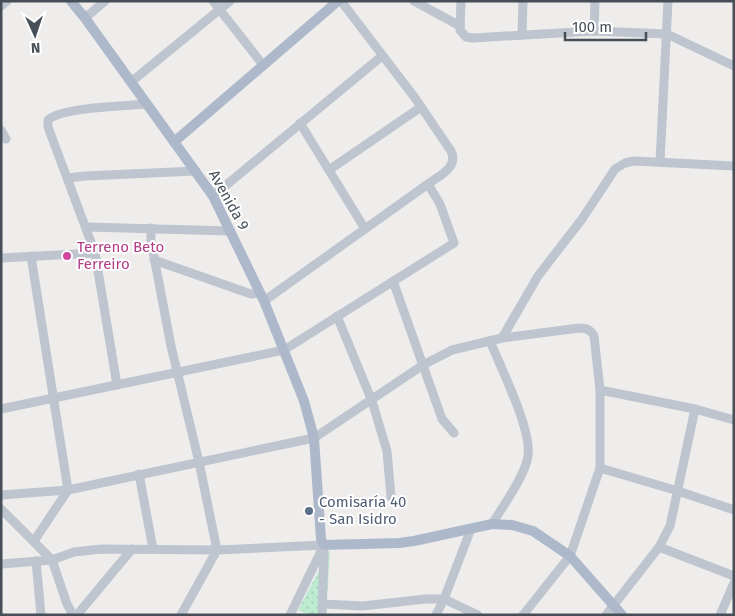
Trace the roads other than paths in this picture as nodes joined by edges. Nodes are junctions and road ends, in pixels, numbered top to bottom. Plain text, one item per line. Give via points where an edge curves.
1 (7, 1) edge
2 (71, 1) edge
3 (105, 1) edge
4 (213, 1) edge
5 (230, 1) edge
6 (339, 1) edge
7 (414, 1) edge
8 (461, 1) edge
9 (523, 1) edge
10 (595, 1) edge
11 (668, 1) edge
12 (1, 6) edge
13 (219, 10) junction
14 (85, 18) junction
15 (460, 26) junction
16 (594, 31) junction
17 (667, 34) junction
18 (522, 35) junction
19 (382, 56) junction
20 (263, 65) junction
21 (734, 66) edge
22 (131, 82) junction
23 (147, 104) junction
24 (421, 107) junction
25 (300, 123) junction
26 (1, 130) edge
27 (6, 139) dead end
28 (174, 142) junction
29 (660, 162) junction
30 (734, 166) edge
31 (329, 170) junction
32 (196, 171) junction
33 (68, 178) junction
34 (428, 184) junction
35 (213, 196) junction
36 (87, 227) junction
37 (151, 228) junction
38 (364, 229) junction
39 (230, 230) junction
40 (95, 252) junction
41 (31, 256) junction
42 (1, 258) edge
43 (154, 260) junction
44 (393, 281) junction
45 (262, 297) junction
46 (337, 316) junction
47 (502, 338) junction
48 (490, 341) junction
49 (284, 350) junction
50 (424, 365) junction
51 (178, 372) junction
52 (117, 385) junction
53 (600, 390) junction
54 (54, 399) junction
55 (372, 400) junction
56 (1, 409) edge
57 (695, 409) junction
58 (734, 420) edge
59 (454, 433) dead end
60 (314, 438) junction
61 (199, 462) junction
62 (600, 468) junction
63 (139, 474) junction
64 (68, 490) junction
65 (678, 491) junction
66 (1, 495) edge
67 (391, 498) dead end
68 (1, 509) edge
69 (734, 510) edge
70 (492, 524) junction
71 (471, 529) junction
72 (34, 542) junction
73 (324, 546) junction
74 (659, 547) junction
75 (132, 549) junction
76 (153, 549) junction
77 (217, 550) junction
78 (570, 556) junction
79 (52, 560) junction
80 (36, 561) junction
81 (1, 564) edge
82 (734, 576) edge
83 (734, 584) edge
84 (444, 599) junction
85 (322, 604) junction
86 (614, 605) junction
87 (41, 615) edge
88 (75, 615) edge
89 (181, 615) edge
90 (290, 615) edge
91 (322, 615) edge
92 (436, 615) edge
93 (478, 615) edge
94 (523, 615) edge
95 (606, 615) edge
96 (622, 615) edge
97 (720, 615) edge

1 - 12 street
2 - 14 main road, Avenida 9
3 - 14 street
4 - 13 street
5 - 13 street
6 - 19 street
6 - 20 main road
7 - 15 street
8 - 15 street
9 - 18 street
10 - 16 street
11 - 17 street
13 - 20 street
13 - 22 street
14 - 22 main road, Avenida 9
15 - 18 street via 462,34 473,38
16 - 17 street
16 - 18 street
17 - 21 street
17 - 29 street
19 - 24 street
19 - 25 street
20 - 28 main road
22 - 23 main road, Avenida 9
23 - 28 main road, Avenida 9
23 - 33 street via 76,110 52,116 48,127
24 - 31 street
24 - 34 street via 453,155 450,168
25 - 31 street
25 - 35 street
26 - 27 street
28 - 32 main road, Avenida 9
29 - 30 street
29 - 47 street via 634,161 615,169 582,220 538,276
31 - 38 street
32 - 33 street
32 - 35 main road, Avenida 9
33 - 36 street
34 - 38 street
34 - 44 street via 440,204 454,243
35 - 39 main road, Avenida 9
36 - 37 street
36 - 40 street
37 - 39 street
37 - 43 street
38 - 45 street
39 - 45 main road, Avenida 9
40 - 41 street
40 - 52 street
41 - 42 street
41 - 54 street
43 - 45 street
43 - 51 street
44 - 46 street
44 - 50 street
45 - 49 main road, Avenida 9
46 - 49 street
46 - 55 street
47 - 48 street
47 - 53 street via 579,328 592,331
48 - 50 street via 452,350
48 - 70 street via 527,433 528,457 520,478
49 - 51 street
49 - 60 main road, Avenida 9
50 - 55 street
50 - 59 street via 442,419
51 - 52 street
51 - 61 street
52 - 54 street
53 - 57 street
53 - 62 street
54 - 56 street
54 - 64 street
55 - 60 street
55 - 67 street via 386,451
57 - 58 street
57 - 65 street
60 - 61 street
60 - 73 main road, Avenida 9
61 - 63 street
61 - 77 street
62 - 65 street
62 - 78 street
63 - 64 street
63 - 76 street
64 - 66 street
64 - 72 street
65 - 69 street
65 - 74 street via 670,526
68 - 72 street
70 - 71 main road
70 - 78 main road via 528,529
71 - 73 main road via 399,543
71 - 84 street
72 - 79 street
73 - 77 street
73 - 85 street
73 - 90 street
74 - 82 street
74 - 86 street
75 - 76 street
75 - 79 street via 74,552
75 - 88 street
76 - 77 street
77 - 89 street
78 - 86 main road
78 - 94 street
79 - 80 street
79 - 88 street via 67,604
80 - 81 street
80 - 87 street
83 - 97 street
84 - 85 street via 363,606
84 - 92 street
84 - 93 street
85 - 91 street
86 - 95 street
86 - 96 main road

